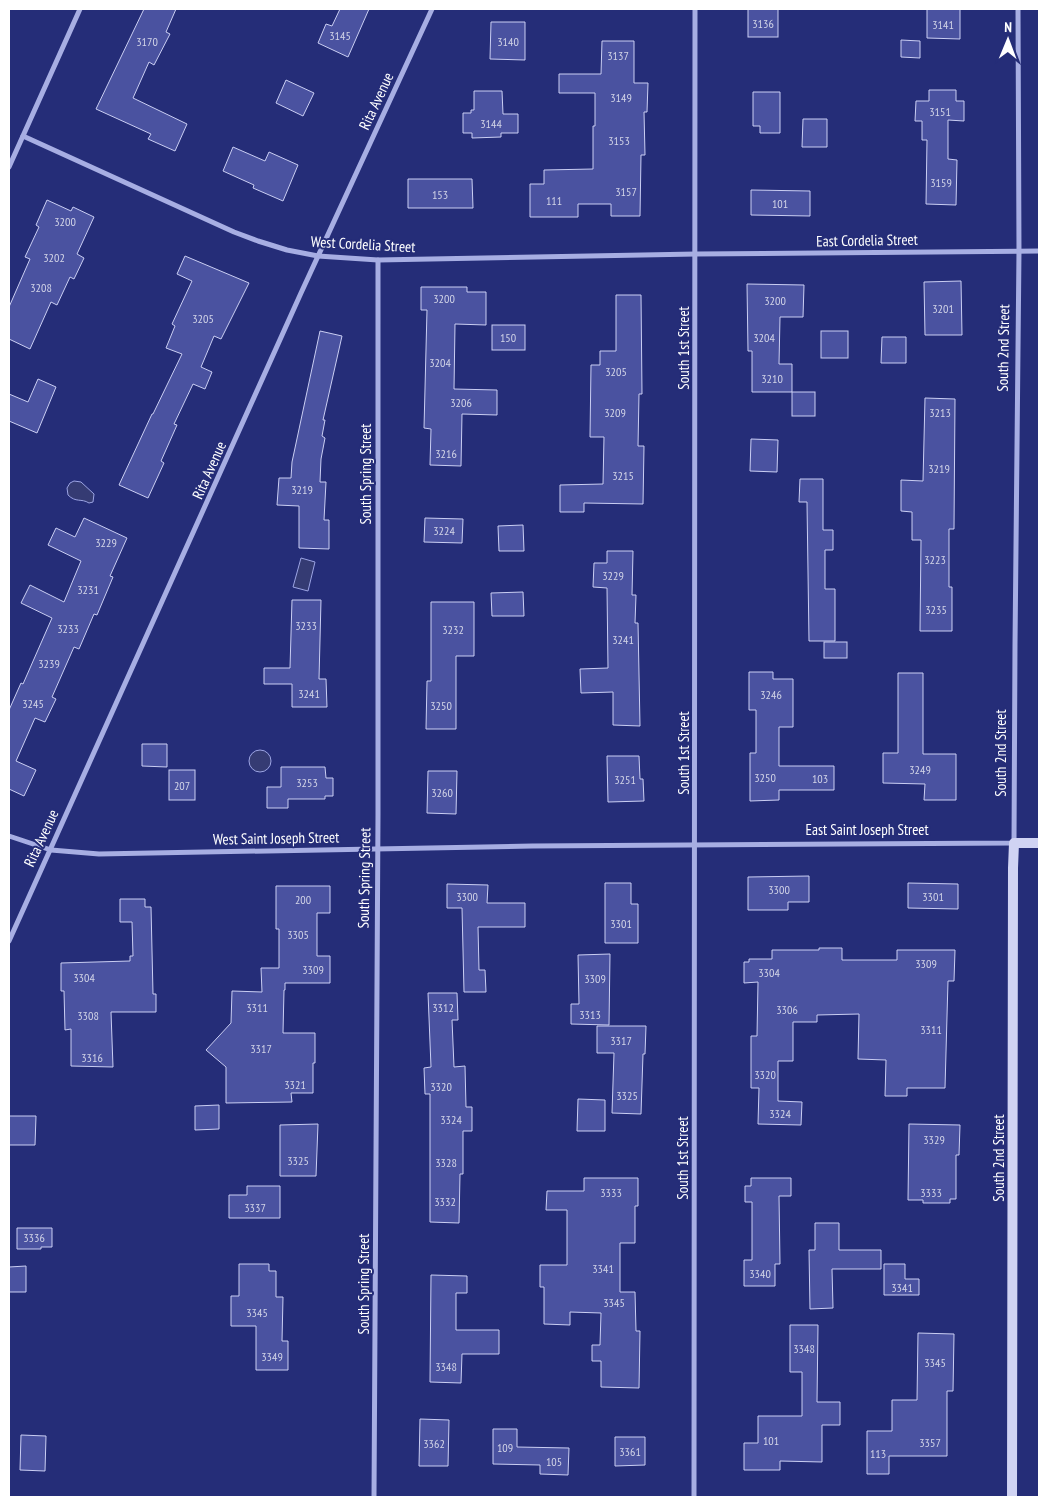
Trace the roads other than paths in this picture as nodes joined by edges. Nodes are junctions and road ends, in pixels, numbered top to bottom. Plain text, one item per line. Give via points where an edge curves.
1 (80, 9) edge
2 (432, 9) edge
3 (695, 9) edge
4 (1018, 9) edge
5 (23, 136) junction
6 (9, 167) edge
7 (1019, 251) junction
8 (1039, 251) edge
9 (696, 254) junction
10 (318, 256) junction
11 (378, 260) junction
12 (9, 836) edge
13 (1014, 843) junction
14 (1039, 843) edge
15 (695, 845) junction
16 (377, 848) junction
17 (51, 850) junction
18 (9, 941) edge
19 (374, 1497) edge
20 (694, 1497) edge
21 (1012, 1497) edge

1 - 5 street
2 - 10 street, Rita Avenue
3 - 9 street, South 1st Street
4 - 7 street, South 2nd Street
5 - 6 street
5 - 10 street, West Cordelia Street via 234,232 272,246
7 - 8 street, East Cordelia Street
7 - 9 street, East Cordelia Street
7 - 13 street, South 2nd Street
9 - 11 street, West Cordelia Street
9 - 15 street, South 1st Street
10 - 11 street, West Cordelia Street
10 - 17 street, Rita Avenue
11 - 16 street, South Spring Street
12 - 17 street, West Saint Joseph Street
13 - 14 street, East Saint Joseph Street
13 - 15 street, East Saint Joseph Street
13 - 21 street, South 2nd Street
15 - 16 street, West Saint Joseph Street
15 - 20 street, South 1st Street
16 - 17 street, West Saint Joseph Street via 99,854
16 - 19 street, South Spring Street
17 - 18 street, Rita Avenue

